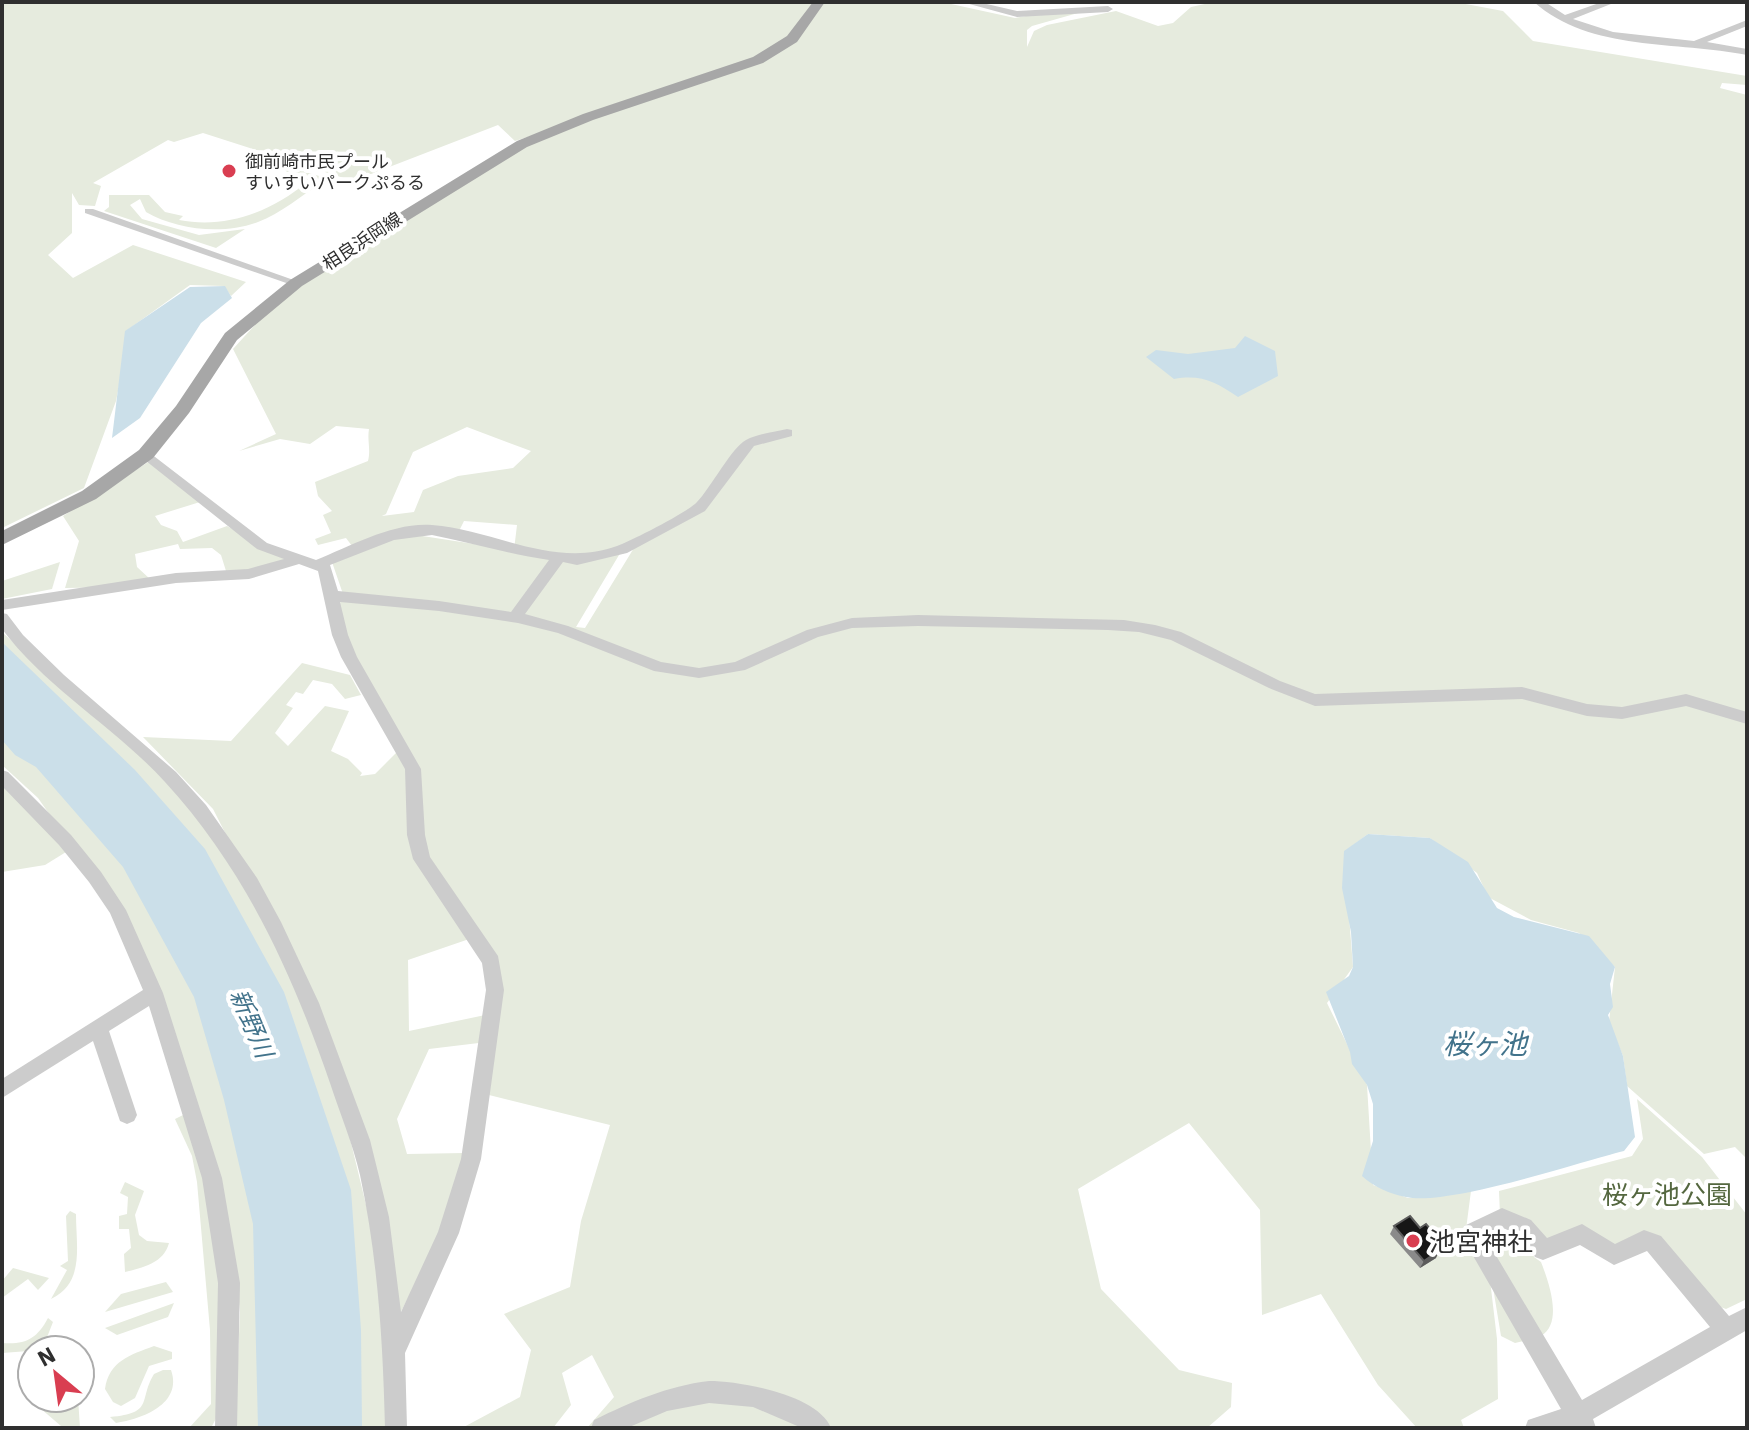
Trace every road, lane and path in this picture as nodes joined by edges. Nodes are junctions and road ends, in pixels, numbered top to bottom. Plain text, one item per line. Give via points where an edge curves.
1 (819, 2) edge
2 (967, 2) edge
3 (1539, 2) edge
4 (1611, 2) edge
5 (1110, 6) edge
6 (1566, 18) junction
7 (1058, 20) dead end
8 (1747, 23) edge
9 (1692, 45) junction
10 (1747, 52) edge
11 (89, 211) dead end
12 (296, 283) junction
13 (787, 433) dead end
14 (146, 454) junction
15 (2, 539) edge
16 (559, 557) junction
17 (299, 559) junction
18 (318, 564) junction
19 (333, 596) junction
20 (2, 605) edge
21 (515, 617) junction
22 (2, 618) edge
23 (1747, 718) edge
24 (2, 776) edge
25 (154, 993) junction
26 (99, 1029) junction
27 (2, 1089) edge
28 (127, 1115) dead end
29 (1737, 1324) edge
30 (394, 1353) junction
31 (1582, 1422) edge
32 (226, 1428) edge
33 (396, 1428) edge
34 (602, 1428) edge
35 (820, 1428) edge
36 (1536, 1428) edge

1 - 12 main road, 相良浜岡線 via 792,39 758,60 522,144
2 - 5 street via 1017,14
3 - 6 street
4 - 6 street
5 - 7 street
6 - 9 street via 1625,37
8 - 9 street
9 - 10 street
11 - 12 street
12 - 14 main road, 相良浜岡線 via 231,337
13 - 16 street via 749,443 700,508 633,545 599,557
14 - 15 main road, 相良浜岡線 via 89,495
14 - 17 street via 262,546
16 - 18 street via 432,530 390,536
16 - 21 street
17 - 18 street
17 - 20 street via 249,574 176,578
18 - 19 street via 328,573
19 - 21 street
19 - 30 street via 349,657 413,769 422,859 491,961 495,990 471,1159 448,1233
21 - 23 street via 673,670 698,673 748,666 813,631 856,623 1111,626 1155,630 1285,692 1315,700 1522,693 1622,713 1686,700
22 - 30 street via 190,798 244,869 283,941 319,1022 369,1170
24 - 25 street via 95,877 117,910
25 - 26 street
25 - 32 street via 212,1178 229,1283
26 - 27 street
26 - 28 street
29 - 31 street
29 - 31 street via 1654,1243 1644,1240 1614,1255 1582,1234 1543,1250 1524,1227 1502,1218 1471,1233
30 - 33 street
31 - 36 street
34 - 35 street via 676,1397 725,1389 751,1393 808,1417

